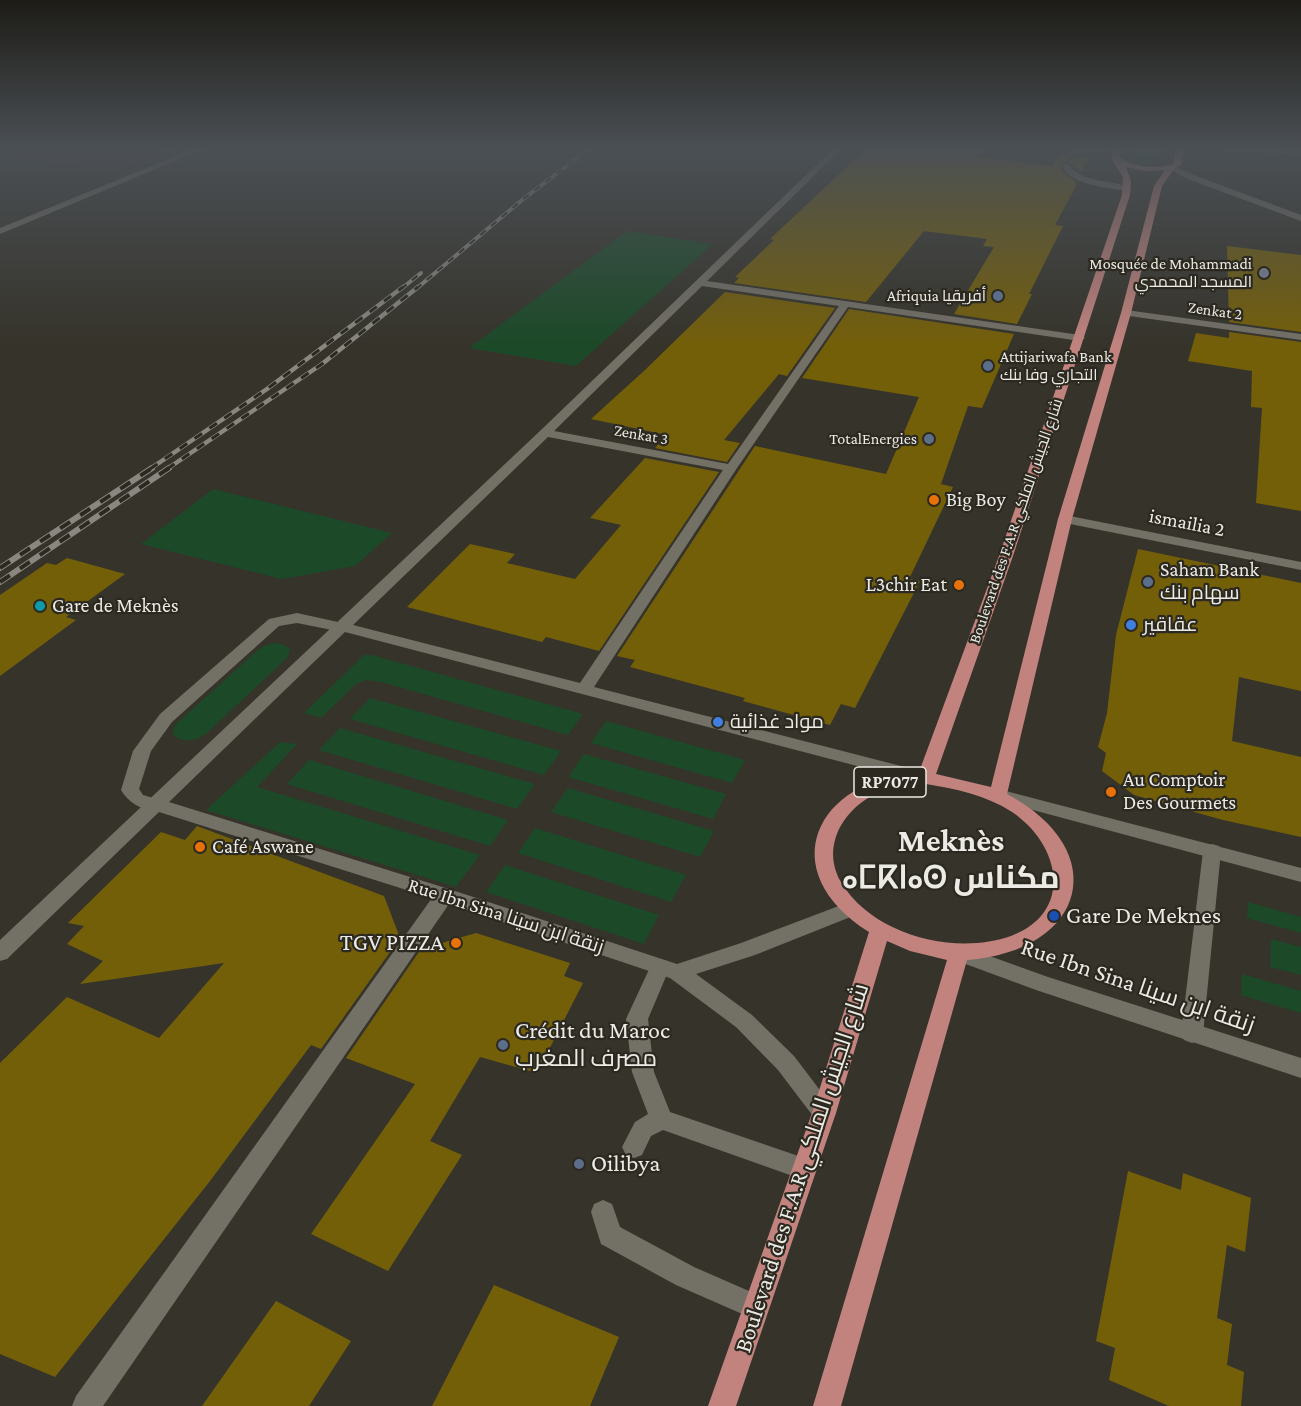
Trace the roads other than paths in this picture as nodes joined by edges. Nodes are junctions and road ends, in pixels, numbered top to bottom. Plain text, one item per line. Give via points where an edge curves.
1 (40, 215) edge
2 (770, 215) edge
3 (1120, 215) edge
4 (1151, 215) edge
5 (0, 231) edge
6 (700, 283) junction
7 (845, 304) junction
8 (1126, 314) junction
9 (1301, 337) edge
10 (1080, 338) junction
11 (545, 434) junction
12 (731, 468) junction
13 (1065, 519) junction
14 (1301, 566) edge
15 (342, 627) junction
16 (584, 689) junction
17 (926, 778) junction
18 (998, 795) junction
19 (157, 805) junction
20 (1212, 851) junction
21 (1301, 875) edge
22 (445, 895) junction
23 (852, 909) junction
24 (880, 930) junction
25 (0, 953) edge
26 (959, 953) junction
27 (668, 970) junction
28 (1192, 1034) junction
29 (1301, 1068) edge
30 (824, 1113) junction
31 (661, 1119) junction
32 (634, 1147) dead end
33 (804, 1169) junction
34 (603, 1212) dead end
35 (756, 1307) junction
36 (86, 1406) edge
37 (722, 1406) edge
38 (827, 1406) edge

1 - 5 street
2 - 6 street
3 - 10 main road, Boulevard des F.A.R شارع الجيش الملكي / RP7077
4 - 8 main road
6 - 7 street
6 - 11 street
7 - 10 street
7 - 12 street
8 - 9 street, Zenkat 2
8 - 13 main road
10 - 17 main road, Boulevard des F.A.R شارع الجيش الملكي / RP7077
11 - 12 street, Zenkat 3
11 - 15 street
12 - 16 street
13 - 14 street, ismailia 2
13 - 18 main road
15 - 16 street
15 - 19 street
15 - 19 street, Rue Ibn Sina زنقة ابن سينا via 297,618 274,622 166,718 138,757 130,790 136,800
16 - 17 street
17 - 18 main road, RP7077 via 975,786
17 - 23 main road, RP7077 via 892,781 862,792 839,809 826,831 823,858 832,885
18 - 20 street
18 - 26 main road, RP7077 via 1028,814 1050,837 1063,864 1064,891 1054,916 1031,937 998,949
19 - 22 street, Rue Ibn Sina زنقة ابن سينا
19 - 25 street
20 - 21 street
20 - 28 street
22 - 27 street, Rue Ibn Sina زنقة ابن سينا
22 - 36 street
23 - 24 main road, RP7077
23 - 27 street via 748,949
24 - 26 main road, RP7077 via 922,947
24 - 30 main road, Boulevard des F.A.R شارع الجيش الملكي
26 - 28 street, Rue Ibn Sina زنقة ابن سينا
26 - 38 main road
27 - 30 street, Rue Ibn Sina زنقة ابن سينا via 744,1022 786,1063
27 - 31 street via 637,1019 644,1072
28 - 29 street, Rue Ibn Sina زنقة ابن سينا
30 - 33 main road, Boulevard des F.A.R شارع الجيش الملكي
31 - 32 street via 643,1129
31 - 33 street
33 - 35 main road, Boulevard des F.A.R شارع الجيش الملكي
34 - 35 street via 610,1235 686,1276
35 - 37 main road, Boulevard des F.A.R شارع الجيش الملكي

